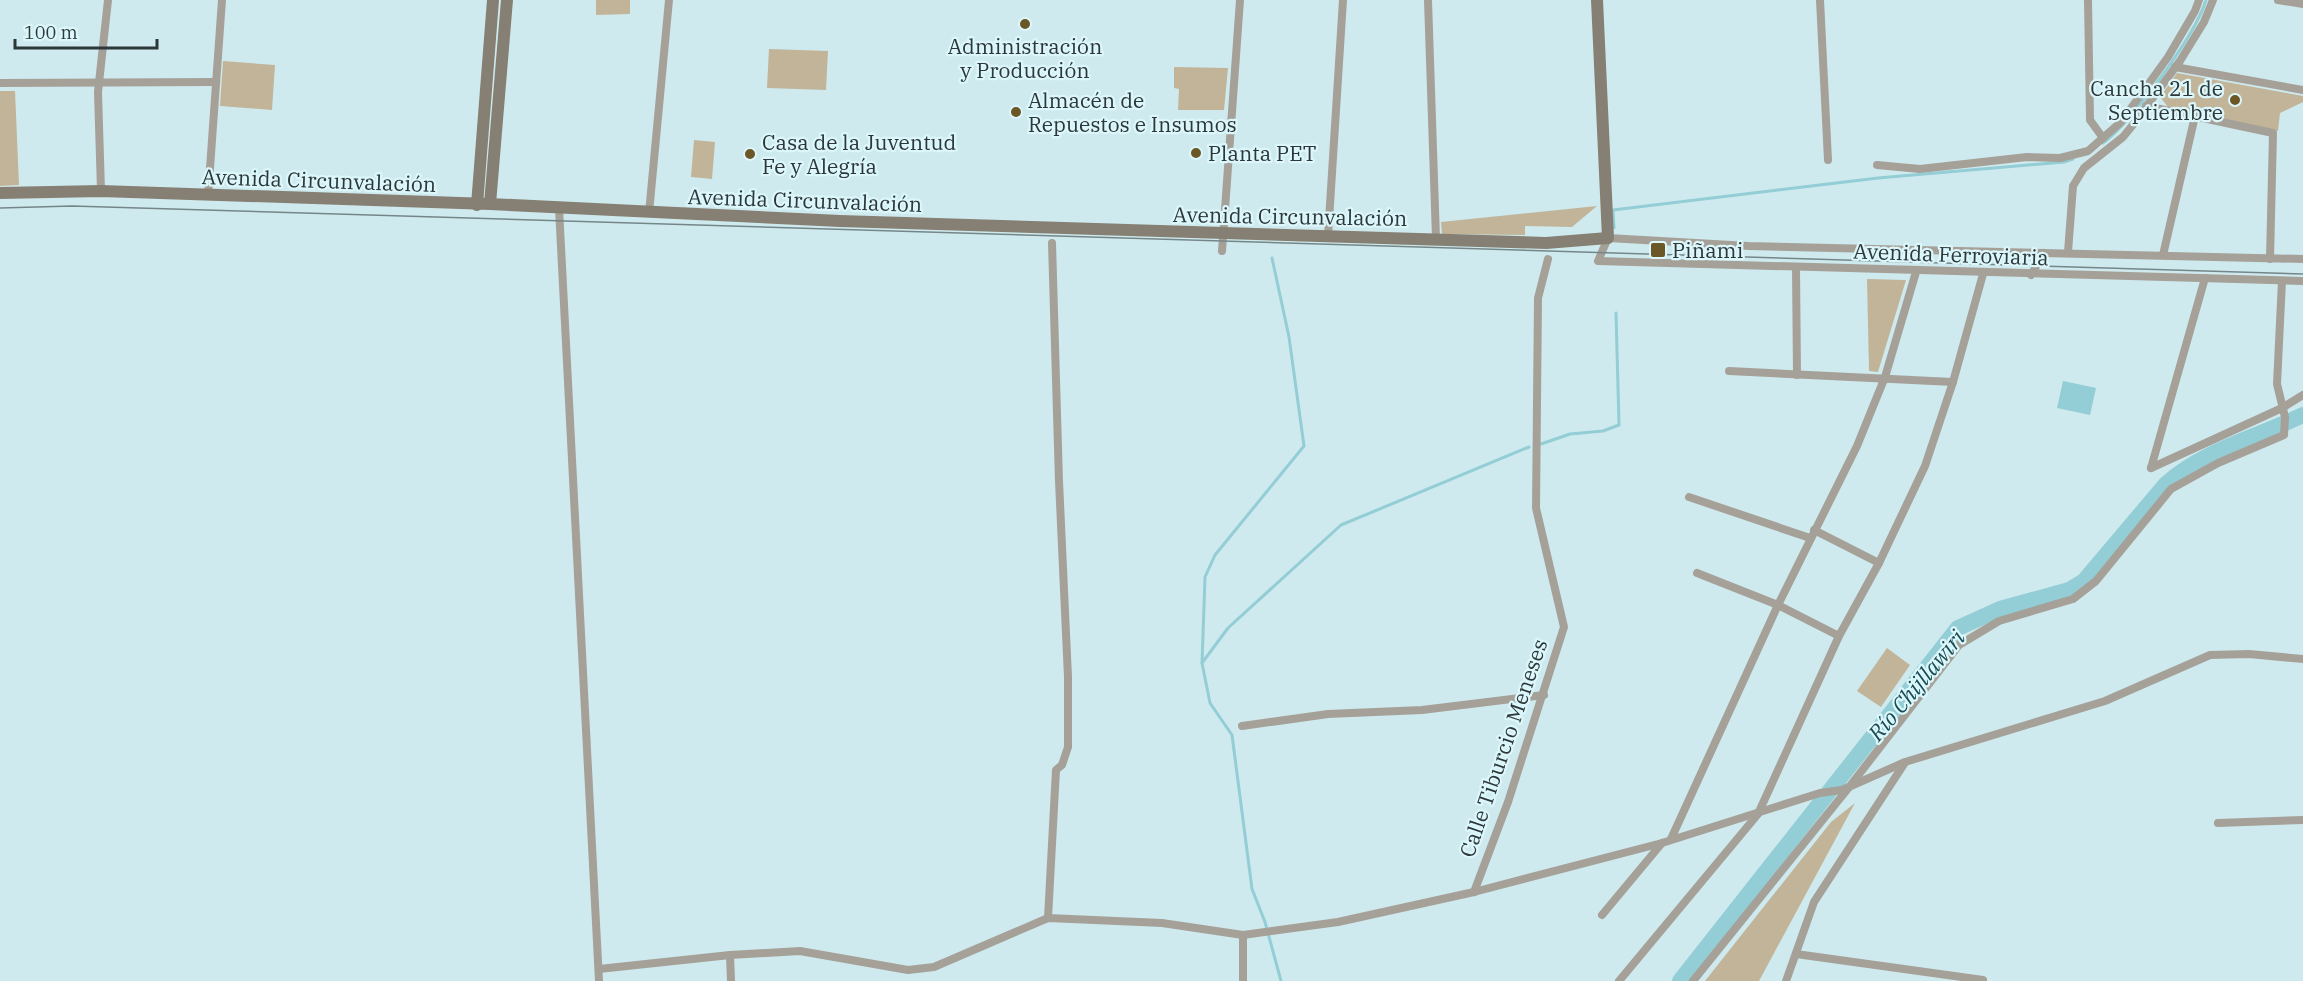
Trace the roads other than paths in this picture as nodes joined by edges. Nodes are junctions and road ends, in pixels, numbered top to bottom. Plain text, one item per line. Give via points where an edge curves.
1 (108, 0) edge
2 (222, 0) edge
3 (493, 0) edge
4 (507, 0) edge
5 (669, 0) edge
6 (1240, 0) edge
7 (1343, 0) edge
8 (1428, 0) edge
9 (1597, 0) edge
10 (1821, 0) edge
11 (2088, 0) edge
12 (2199, 0) edge
13 (2213, 0) edge
14 (2278, 0) edge
15 (2303, 4) edge
16 (2175, 67) junction
17 (100, 82) junction
18 (216, 82) junction
19 (0, 83) edge
20 (2303, 90) edge
21 (2146, 106) junction
22 (2195, 116) junction
23 (2103, 138) junction
24 (1828, 160) dead end
25 (1877, 165) dead end
26 (101, 191) junction
27 (0, 193) edge
28 (208, 196) junction
29 (490, 204) junction
30 (477, 205) junction
31 (559, 208) junction
32 (649, 213) junction
33 (1222, 234) junction
34 (1328, 236) junction
35 (1436, 238) junction
36 (1608, 238) junction
37 (1052, 243) dead end
38 (1222, 251) dead end
39 (2068, 252) junction
40 (2044, 253) junction
41 (2163, 255) junction
42 (1548, 259) dead end
43 (2270, 259) junction
44 (2303, 259) edge
45 (1796, 268) junction
46 (1916, 272) junction
47 (1983, 274) junction
48 (2031, 275) junction
49 (2205, 278) junction
50 (2282, 281) junction
51 (2303, 281) edge
52 (1730, 371) dead end
53 (1797, 375) junction
54 (1885, 377) junction
55 (1953, 382) junction
56 (2303, 395) edge
57 (2282, 408) junction
58 (1689, 497) dead end
59 (1812, 534) junction
60 (1879, 563) junction
61 (1697, 573) dead end
62 (1778, 605) junction
63 (1839, 636) junction
64 (2303, 659) edge
65 (1544, 695) junction
66 (1242, 726) dead end
67 (1905, 762) junction
68 (1846, 788) junction
69 (1758, 814) junction
70 (2303, 820) edge
71 (2218, 823) dead end
72 (1666, 841) junction
73 (1474, 892) junction
74 (1602, 915) dead end
75 (1048, 918) junction
76 (1243, 935) junction
77 (1796, 954) junction
78 (730, 955) junction
79 (599, 969) junction
80 (1983, 980) edge
81 (599, 981) edge
82 (731, 981) edge
83 (1244, 981) edge
84 (1619, 981) edge
85 (1693, 981) edge
86 (1786, 981) edge

1 - 17 street
2 - 18 street
3 - 30 street
4 - 29 street
5 - 32 street
6 - 33 street
7 - 34 street
8 - 35 street
9 - 36 street
10 - 24 street
11 - 23 street via 2090,120
12 - 23 street via 2168,57 2121,122
13 - 16 street via 2204,22
14 - 15 street
16 - 20 street
16 - 21 street
17 - 18 street
17 - 19 street
17 - 26 street
18 - 28 street
21 - 22 street
21 - 39 street via 2123,137 2084,168 2073,186
22 - 41 street
22 - 43 street via 2272,133
23 - 25 street via 2088,150 2060,158 1920,169
26 - 27 street, Avenida Circunvalación
26 - 28 street, Avenida Circunvalación
28 - 30 street, Avenida Circunvalación
29 - 30 street, Avenida Circunvalación
29 - 31 street, Avenida Circunvalación
31 - 32 street, Avenida Circunvalación
31 - 79 street
32 - 33 street, Avenida Circunvalación
33 - 34 street, Avenida Circunvalación
33 - 38 street
34 - 35 street, Avenida Circunvalación
35 - 36 street, Avenida Circunvalación via 1546,243
36 - 40 street, Avenida Ferroviaria via 1749,246
36 - 45 street, Avenida Ferroviaria via 1598,261
37 - 75 street via 1068,747 1062,765 1056,770
39 - 40 street, Avenida Ferroviaria
39 - 41 street, Avenida Ferroviaria
40 - 48 street
41 - 43 street, Avenida Ferroviaria
42 - 65 street, Calle Tiburcio Meneses via 1538,298 1536,508 1564,627
43 - 44 street, Avenida Ferroviaria
45 - 46 street, Avenida Ferroviaria
45 - 53 street
46 - 47 street, Avenida Ferroviaria
46 - 54 street
47 - 48 street, Avenida Ferroviaria
47 - 55 street
48 - 49 street, Avenida Ferroviaria
49 - 50 street, Avenida Ferroviaria
49 - 57 street via 2151,468
50 - 51 street, Avenida Ferroviaria
50 - 57 street via 2277,384
52 - 53 street
53 - 54 street
54 - 55 street
54 - 59 street via 1857,446
55 - 60 street via 1925,466
56 - 57 street
57 - 68 street via 2284,435 2218,463 2171,489 2096,581 2073,599 1999,621 1959,645
58 - 59 street
59 - 60 street
59 - 62 street
60 - 63 street
61 - 62 street
62 - 63 street
62 - 72 street
63 - 69 street
64 - 67 street via 2210,655 2105,701
65 - 66 street via 1422,710 1328,714
65 - 73 street, Calle Tiburcio Meneses
67 - 68 street
67 - 77 street via 1814,902
68 - 69 street
68 - 85 street
69 - 72 street
69 - 84 street
70 - 71 street
72 - 73 street
72 - 74 street
73 - 76 street via 1338,922
75 - 76 street via 1162,923
75 - 78 street via 934,967 908,970 800,951
76 - 83 street
77 - 80 street
77 - 86 street
78 - 79 street
78 - 82 street
79 - 81 street

